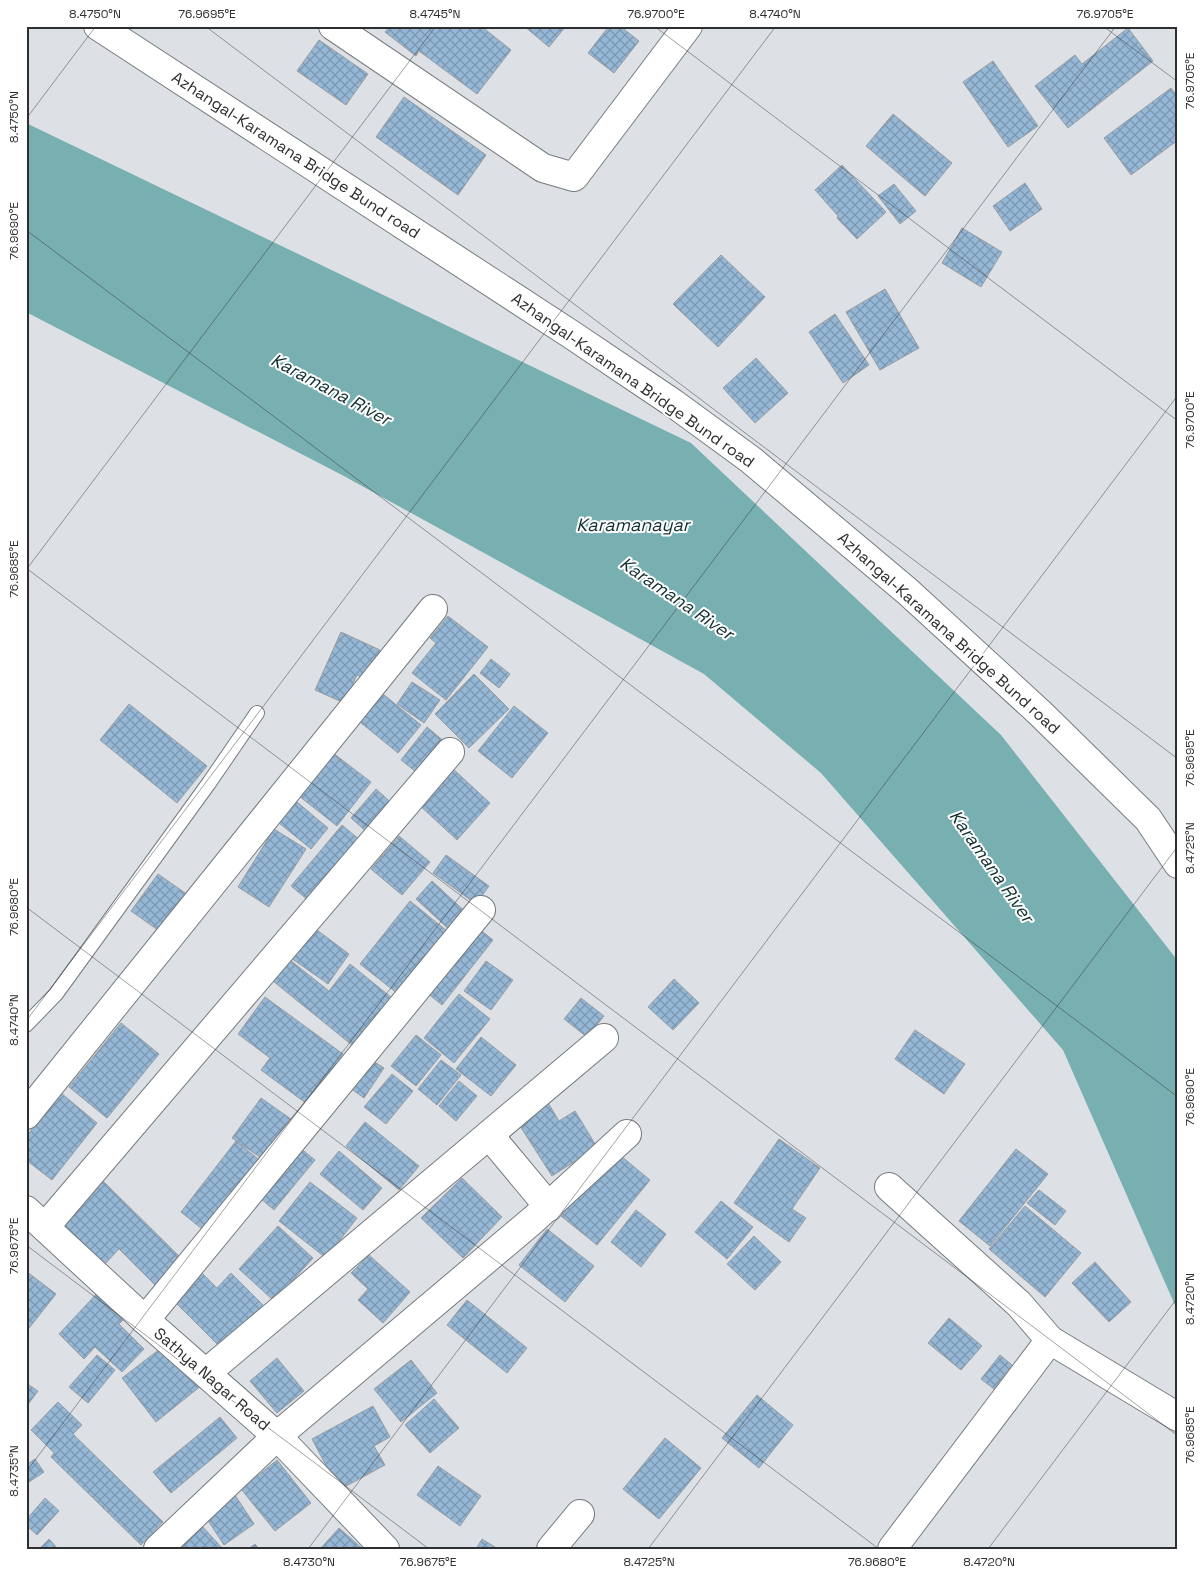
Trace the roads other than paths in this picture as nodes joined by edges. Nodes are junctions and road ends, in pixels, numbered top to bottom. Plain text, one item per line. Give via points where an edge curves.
1 (98, 26) edge
2 (334, 26) edge
3 (675, 30) edge
4 (433, 609) dead end
5 (258, 713) dead end
6 (450, 752) dead end
7 (1178, 864) edge
8 (482, 910) dead end
9 (26, 1025) edge
10 (604, 1038) dead end
11 (26, 1115) edge
12 (627, 1134) dead end
13 (489, 1135) junction
14 (889, 1187) dead end
15 (548, 1207) junction
16 (36, 1219) edge
17 (144, 1320) junction
18 (1050, 1340) junction
19 (206, 1373) junction
20 (1178, 1416) edge
21 (278, 1436) junction
22 (580, 1514) dead end
23 (158, 1549) edge
24 (386, 1549) edge
25 (551, 1549) edge
26 (892, 1549) edge

1 - 7 street, Azhangal-Karamana Bridge Bund road via 572,335 751,460 907,592 1040,713 1148,820
2 - 3 street via 543,168 574,177
4 - 11 street
5 - 9 lane via 56,994
6 - 16 street
8 - 17 street
10 - 13 street
12 - 15 street
13 - 15 street
13 - 19 street
14 - 18 street via 1019,1304
15 - 21 street
16 - 17 street, Sathya Nagar Road
17 - 19 street, Sathya Nagar Road
18 - 20 street
18 - 26 street
19 - 21 street, Sathya Nagar Road
21 - 23 street, Sathya Nagar Road
21 - 24 street
22 - 25 street

